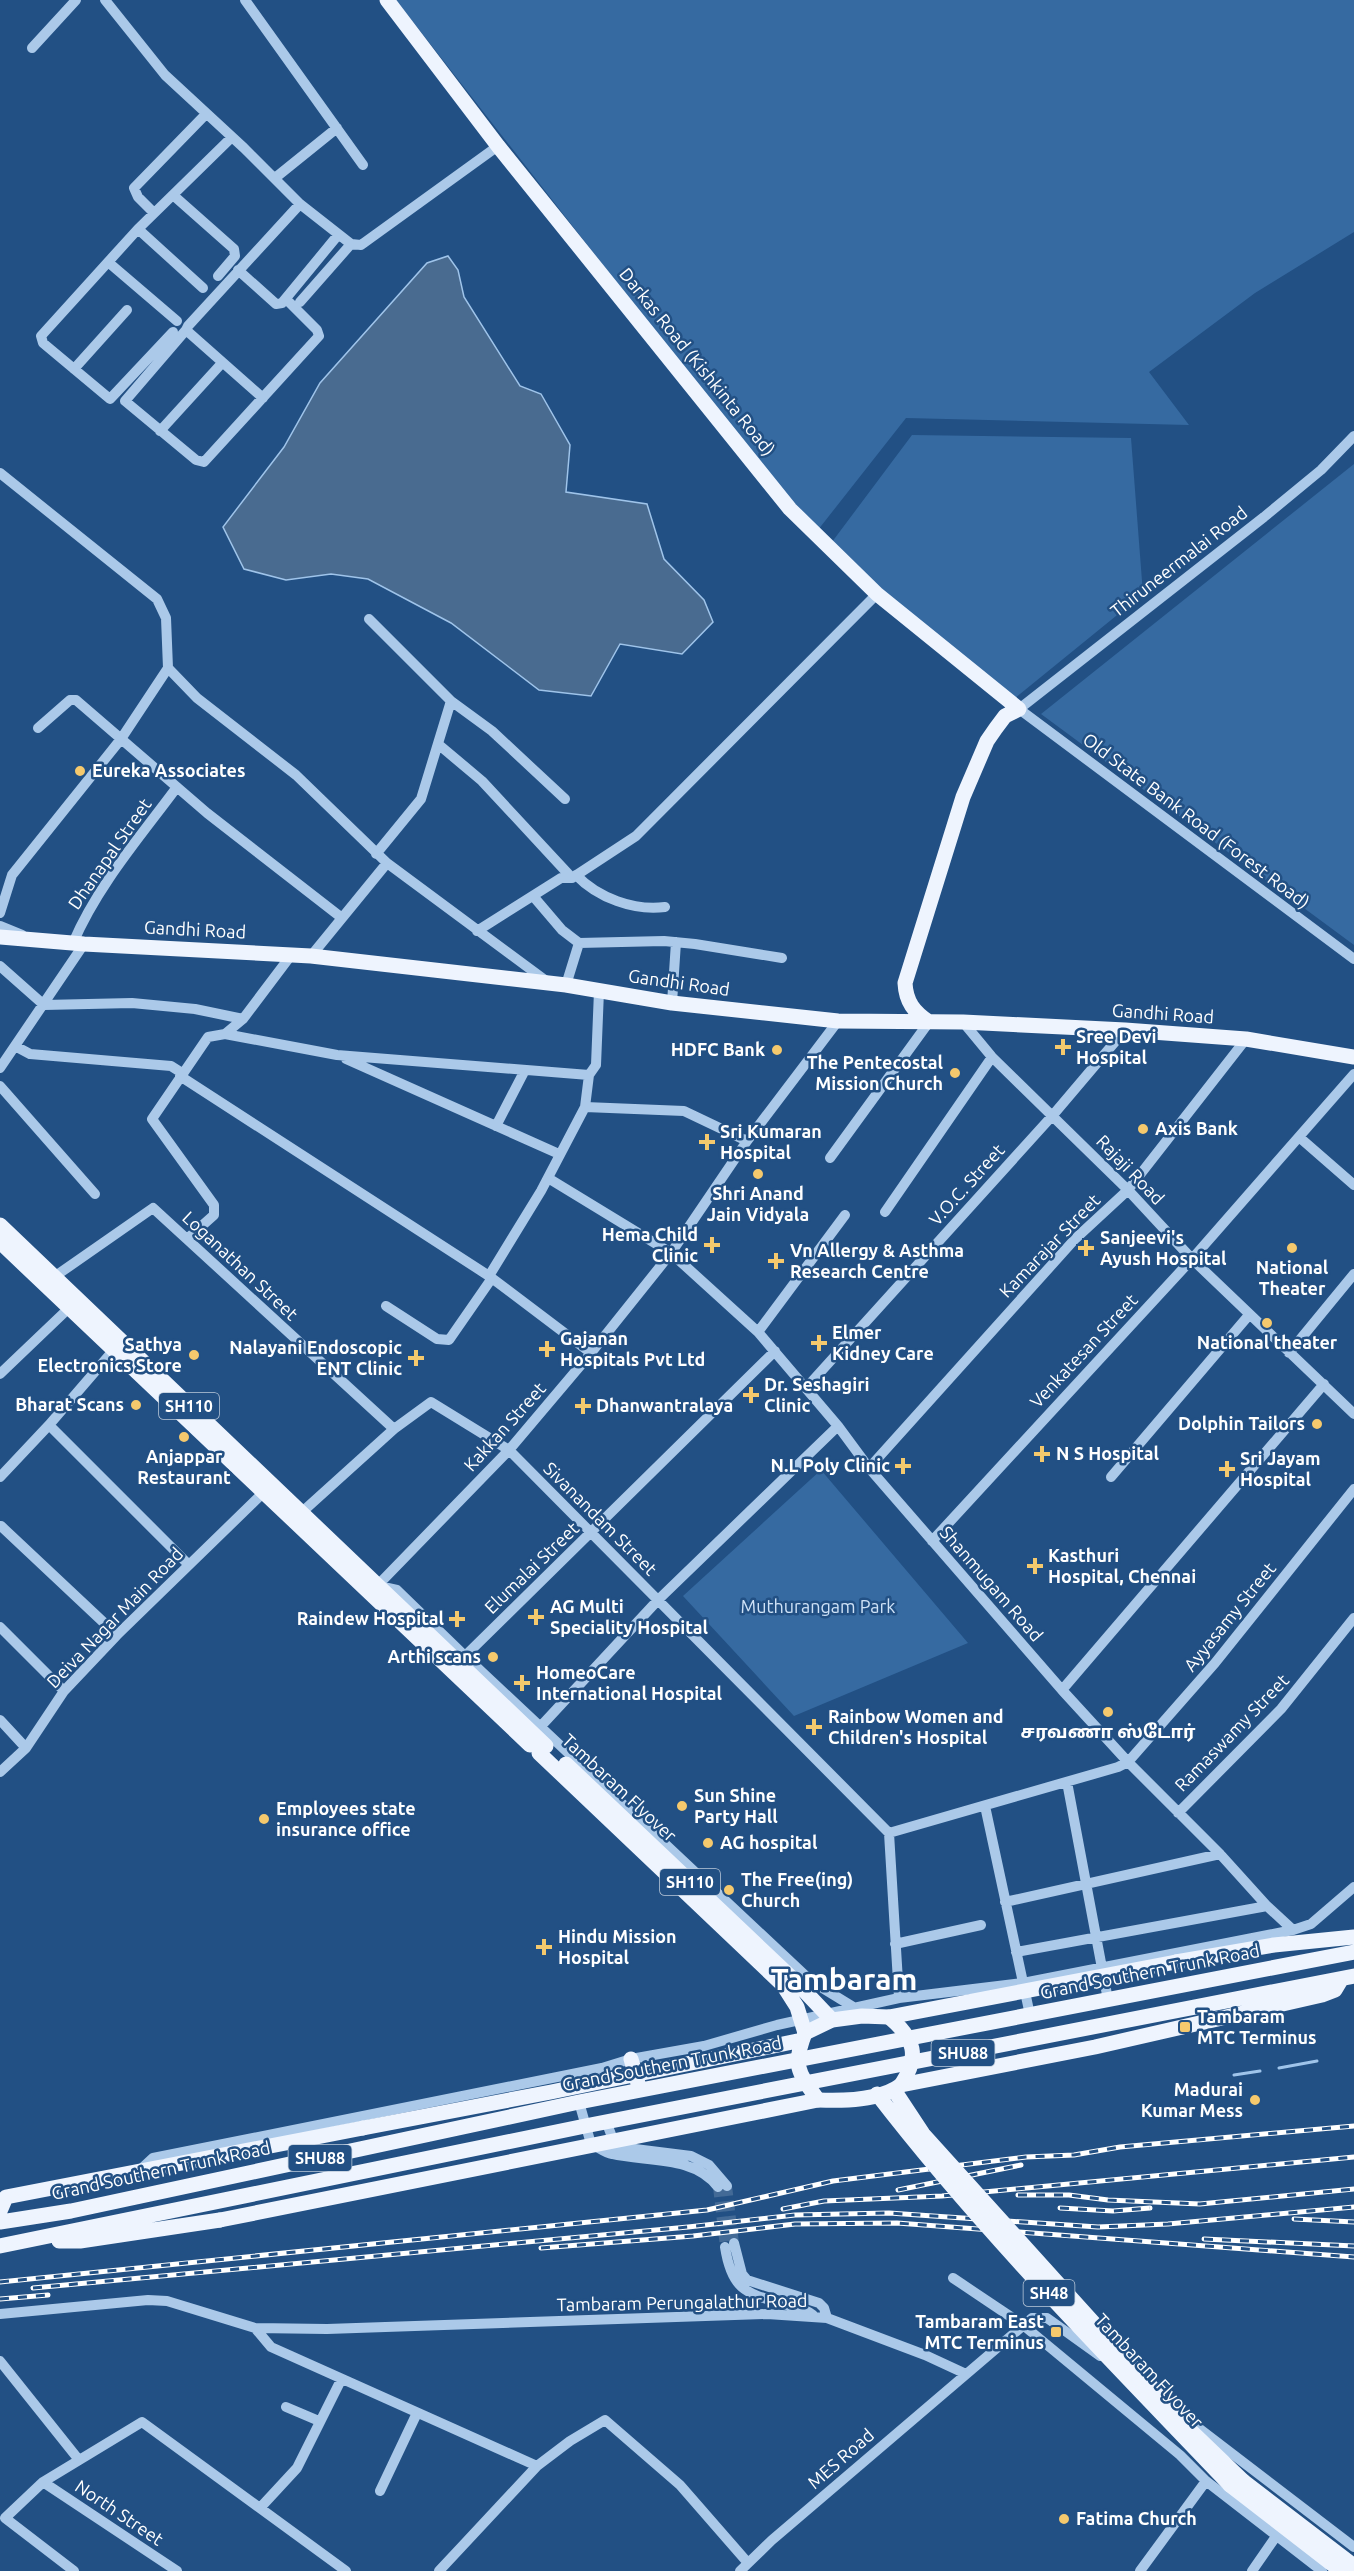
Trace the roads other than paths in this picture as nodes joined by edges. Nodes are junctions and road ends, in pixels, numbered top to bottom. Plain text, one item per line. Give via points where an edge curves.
1 (76, 0) edge
2 (105, 0) edge
3 (245, 0) edge
4 (387, 0) edge
5 (32, 48) dead end
6 (206, 114) junction
7 (337, 128) junction
8 (231, 138) junction
9 (498, 146) junction
10 (363, 165) dead end
11 (275, 178) junction
12 (173, 195) junction
13 (300, 204) junction
14 (154, 213) junction
15 (138, 229) junction
16 (338, 235) junction
17 (351, 243) junction
18 (108, 262) junction
19 (238, 270) junction
20 (218, 276) dead end
21 (203, 288) dead end
22 (286, 299) junction
23 (300, 302) dead end
24 (127, 310) dead end
25 (186, 330) junction
26 (222, 363) junction
27 (74, 369) junction
28 (263, 398) junction
29 (160, 431) junction
30 (1354, 436) edge
31 (0, 473) edge
32 (877, 594) junction
33 (369, 619) dead end
34 (168, 668) junction
35 (451, 701) junction
36 (1019, 709) junction
37 (38, 728) dead end
38 (121, 739) junction
39 (438, 744) junction
40 (177, 787) junction
41 (565, 799) dead end
42 (376, 854) junction
43 (387, 863) junction
44 (574, 876) junction
45 (533, 896) junction
46 (665, 907) dead end
47 (0, 913) edge
48 (342, 918) junction
49 (0, 926) edge
50 (477, 931) junction
51 (0, 937) edge
52 (28, 938) junction
53 (676, 942) junction
54 (78, 943) junction
55 (579, 943) junction
56 (292, 954) junction
57 (311, 956) junction
58 (782, 958) dead end
59 (1354, 958) edge
60 (0, 966) edge
61 (550, 984) junction
62 (567, 985) junction
63 (599, 991) junction
64 (672, 1003) junction
65 (44, 1005) junction
66 (243, 1019) junction
67 (838, 1021) junction
68 (930, 1022) junction
69 (963, 1022) junction
70 (1125, 1030) junction
71 (225, 1034) junction
72 (1246, 1039) junction
73 (15, 1046) junction
74 (337, 1055) junction
75 (992, 1057) junction
76 (1354, 1057) edge
77 (0, 1068) edge
78 (525, 1070) junction
79 (1354, 1074) edge
80 (181, 1075) junction
81 (589, 1075) junction
82 (0, 1086) edge
83 (585, 1107) junction
84 (1053, 1115) junction
85 (496, 1126) junction
86 (1299, 1137) junction
87 (747, 1141) junction
88 (559, 1154) junction
89 (830, 1158) dead end
90 (548, 1178) junction
91 (1354, 1185) edge
92 (1128, 1190) junction
93 (95, 1194) dead end
94 (885, 1212) dead end
95 (845, 1215) dead end
96 (0, 1225) edge
97 (187, 1239) junction
98 (2, 1249) edge
99 (671, 1253) junction
100 (1191, 1259) junction
101 (1354, 1274) edge
102 (54, 1277) junction
103 (490, 1277) junction
104 (386, 1306) dead end
105 (69, 1308) junction
106 (1249, 1315) junction
107 (758, 1332) junction
108 (117, 1346) junction
109 (775, 1351) junction
110 (591, 1353) junction
111 (1289, 1353) junction
112 (0, 1374) edge
113 (1324, 1384) junction
114 (806, 1388) junction
115 (1354, 1413) edge
116 (49, 1425) junction
117 (838, 1426) junction
118 (394, 1429) junction
119 (509, 1450) junction
120 (869, 1468) junction
121 (0, 1476) edge
122 (1111, 1477) dead end
123 (1354, 1489) edge
124 (263, 1494) junction
125 (301, 1513) junction
126 (0, 1526) edge
127 (591, 1533) junction
128 (932, 1541) junction
129 (188, 1564) junction
130 (380, 1595) junction
131 (658, 1600) junction
132 (1354, 1618) edge
133 (0, 1627) edge
134 (117, 1635) junction
135 (465, 1656) junction
136 (1062, 1690) junction
137 (64, 1691) junction
138 (0, 1720) edge
139 (541, 1726) junction
140 (26, 1748) junction
141 (1128, 1762) junction
142 (0, 1772) edge
143 (1067, 1782) junction
144 (985, 1806) junction
145 (1178, 1813) junction
146 (889, 1833) junction
147 (1220, 1854) junction
148 (1085, 1884) junction
149 (1354, 1887) edge
150 (1005, 1902) junction
151 (1267, 1906) junction
152 (981, 1925) dead end
153 (1293, 1930) junction
154 (1354, 1937) edge
155 (1095, 1938) junction
156 (895, 1944) junction
157 (1016, 1952) junction
158 (1354, 1952) edge
159 (1101, 1967) junction
160 (1348, 1978) edge
161 (1023, 1983) junction
162 (899, 1998) junction
163 (1108, 2000) junction
164 (855, 2008) junction
165 (1029, 2014) junction
166 (890, 2017) junction
167 (832, 2020) junction
168 (803, 2036) junction
169 (631, 2059) junction
170 (897, 2087) junction
171 (640, 2090) junction
172 (877, 2094) junction
173 (818, 2100) junction
174 (579, 2102) junction
175 (606, 2121) junction
176 (585, 2126) junction
177 (139, 2171) junction
178 (0, 2211) edge
179 (0, 2222) edge
180 (26, 2241) junction
181 (730, 2245) tunnel mouth
182 (0, 2246) edge
183 (953, 2278) dead end
184 (0, 2314) edge
185 (821, 2318) junction
186 (1023, 2325) junction
187 (255, 2328) junction
188 (0, 2361) edge
189 (966, 2374) junction
190 (341, 2380) junction
191 (286, 2407) dead end
192 (417, 2413) junction
193 (319, 2421) junction
194 (79, 2460) junction
195 (537, 2466) junction
196 (1206, 2481) junction
197 (43, 2482) junction
198 (380, 2491) dead end
199 (260, 2508) junction
200 (2, 2517) edge
201 (1276, 2535) junction
202 (1342, 2563) edge
203 (744, 2567) edge
204 (74, 2571) edge
205 (177, 2571) edge
206 (346, 2571) edge
207 (439, 2571) edge
208 (1140, 2571) edge
209 (1252, 2571) edge

1 - 5 street
2 - 6 street via 165,75
3 - 7 street
4 - 9 main road, Darkas Road (Kishkinta Road)
6 - 8 street
6 - 14 street via 134,188
7 - 10 street
7 - 11 street
8 - 11 street
8 - 12 street
9 - 17 street via 361,245
9 - 32 main road, Darkas Road (Kishkinta Road) via 790,509
11 - 13 street
12 - 14 street
12 - 20 street via 234,249 235,256
13 - 16 street
13 - 19 street
14 - 15 street
15 - 18 street
15 - 21 street
16 - 17 street
16 - 22 street
17 - 23 street
18 - 27 street via 41,336 43,343
18 - 27 street via 175,326 110,399
19 - 22 street via 276,304
19 - 25 street
22 - 28 street via 319,336
24 - 27 street
25 - 26 street
25 - 29 street via 125,401
26 - 28 street
26 - 29 street
28 - 29 street via 204,462
30 - 36 street, Thiruneermalai Road via 1321,470 1264,517
31 - 34 street via 157,599 166,618
32 - 36 main road, Darkas Road (Kishkinta Road)
32 - 44 street via 636,836
33 - 35 street
34 - 38 street
34 - 42 street via 197,698 296,775
35 - 39 street
35 - 41 street via 492,731
36 - 59 street, Old State Bank Road (Forest Road)
36 - 68 main road via 1005,716 987,741 963,797 905,983 912,1007
37 - 38 street via 73,699
38 - 40 street
38 - 47 street via 12,875
39 - 42 street via 421,799
39 - 44 street via 482,782
40 - 48 street
40 - 54 street, Dhanapal Street via 89,909
42 - 43 street
43 - 48 street
43 - 50 street
44 - 45 street via 561,878
44 - 46 street via 604,896 650,909
45 - 50 street
45 - 55 street via 562,930
48 - 57 street
49 - 52 street
50 - 61 street
51 - 52 main road, Gandhi Road
52 - 54 main road, Gandhi Road
53 - 55 street
53 - 58 street
53 - 64 street
54 - 56 main road, Gandhi Road
54 - 65 street, Dhanapal Street
55 - 62 street
56 - 57 main road, Gandhi Road
56 - 66 street
57 - 61 main road, Gandhi Road
60 - 65 street
61 - 62 main road, Gandhi Road
62 - 63 main road, Gandhi Road
63 - 64 main road, Gandhi Road
63 - 81 street via 596,1065
64 - 67 main road, Gandhi Road
65 - 66 street via 132,1003 195,1009
65 - 73 street, Dhanapal Street
66 - 71 street
67 - 68 main road, Gandhi Road
67 - 87 street, Kakkan Street
68 - 69 main road, Gandhi Road
68 - 89 street
69 - 70 main road, Gandhi Road
69 - 75 street, Rajaji Road
70 - 72 main road, Gandhi Road
70 - 84 street, V.O.C. Street
71 - 74 street
71 - 80 street via 208,1037
72 - 76 main road, Gandhi Road
72 - 92 street, Kamarajar Street
73 - 77 street, Dhanapal Street
73 - 80 street via 30,1054 171,1066
74 - 78 street
74 - 85 street
75 - 84 street, Rajaji Road
75 - 94 street
78 - 81 street
78 - 85 street
79 - 86 street, Venkatesan Street
80 - 97 street via 152,1119 214,1205 214,1215
80 - 103 street
81 - 83 street
82 - 93 street
83 - 87 street via 684,1111
83 - 88 street
84 - 92 street, Rajaji Road
84 - 114 street, V.O.C. Street
85 - 88 street
86 - 91 street
86 - 100 street, Venkatesan Street
87 - 99 street, Kakkan Street
88 - 90 street
90 - 99 street, Shanmugam Road
90 - 103 street
92 - 100 street, Rajaji Road
92 - 120 street, Kamarajar Street via 1075,1239
95 - 107 street
96 - 102 main road, SH110
97 - 102 street, Loganathan Street via 153,1208
97 - 118 street, Loganathan Street
98 - 105 main road, SH110
99 - 107 street, Shanmugam Road
99 - 110 street, Kakkan Street
100 - 106 street, Rajaji Road
100 - 128 street, Venkatesan Street
101 - 111 street
102 - 108 main road, SH110
103 - 104 street via 449,1340 437,1339
103 - 110 street
105 - 108 main road, SH110
105 - 112 street
106 - 111 street, Rajaji Road
106 - 122 street
107 - 109 street, Shanmugam Road
108 - 116 street
108 - 124 main road, SH110
108 - 125 main road, SH110
109 - 114 street, Shanmugam Road
109 - 127 street, Elumalai Street
110 - 119 street, Kakkan Street
111 - 113 street, Rajaji Road
113 - 115 street, Rajaji Road
113 - 136 street
114 - 117 street, Shanmugam Road
116 - 121 street
116 - 129 street
117 - 120 street, Shanmugam Road
117 - 131 street
118 - 119 street, Sivanandam Street via 431,1402
118 - 125 street, Sivanandam Street
119 - 127 street, Sivanandam Street
119 - 130 street, Kakkan Street
120 - 128 street, Shanmugam Road
123 - 141 street, Ayyasamy Street via 1215,1663
124 - 129 street, Deiva Nagar Main Road
124 - 130 main road, SH110
125 - 130 main road, SH110
126 - 134 street
127 - 131 street, Sivanandam Street
127 - 135 street, Elumalai Street
128 - 136 street, Shanmugam Road
129 - 134 street, Deiva Nagar Main Road
130 - 135 street via 397,1590
130 - 167 main road, Tambaram Flyover / SH110, bridge via 795,1981
130 - 168 main road, Tambaram Flyover / SH110, bridge via 783,1985 797,2007
131 - 139 street
131 - 146 street, Sivanandam Street
132 - 145 street, Ramaswamy Street via 1281,1709
133 - 137 street
134 - 137 street, Deiva Nagar Main Road
135 - 139 street
136 - 141 street, Shanmugam Road
137 - 140 street, Deiva Nagar Main Road
138 - 140 street
139 - 164 street via 811,1981
140 - 142 street, Deiva Nagar Main Road
141 - 143 street
141 - 145 street, Shanmugam Road
143 - 144 street
143 - 148 street
144 - 146 street
144 - 150 street
145 - 147 street, Shanmugam Road
146 - 156 street
147 - 148 street
147 - 151 street, Shanmugam Road
148 - 150 street
148 - 155 street
149 - 153 street via 1311,1924
150 - 157 street
151 - 153 street, Shanmugam Road
151 - 155 street
152 - 156 street
153 - 159 street
154 - 166 main road, bridge via 1274,1945
155 - 157 street
155 - 159 street
156 - 162 street
157 - 161 street
158 - 163 main road, Grand Southern Trunk Road / SHU88
159 - 161 street
159 - 163 street
160 - 170 main road via 1322,1995
160 - 175 main road, SHU88
161 - 162 street
161 - 165 street
162 - 164 street
163 - 165 main road, Grand Southern Trunk Road / SHU88
164 - 169 street via 704,2046
165 - 171 main road, Grand Southern Trunk Road / SHU88
166 - 167 main road
166 - 170 main road, bridge via 905,2030 912,2048 910,2070
167 - 168 main road
168 - 173 main road, bridge via 797,2050 798,2069
168 - 177 main road, bridge via 551,2092
169 - 171 main road
169 - 177 street via 483,2093 153,2158
170 - 172 main road, bridge
170 - 202 main road, Tambaram Flyover / SH48, bridge via 923,2134 1193,2433 1243,2481
171 - 174 main road, Grand Southern Trunk Road / SHU88
172 - 173 main road via 858,2099
172 - 202 main road, Tambaram Flyover / SH48, bridge via 921,2152 1019,2261 1230,2485
173 - 180 main road, bridge via 220,2220 80,2241
174 - 176 street
174 - 179 main road, Grand Southern Trunk Road / SHU88 via 71,2211
175 - 176 main road, SHU88
175 - 176 street via 615,2145 691,2156 709,2165 722,2187 682,2163 610,2154 591,2144
176 - 180 main road, SHU88
177 - 178 main road via 6,2197
180 - 182 main road, SHU88
181 - 185 street via 728,2270 741,2288
183 - 186 street
184 - 187 street, Tambaram Perungalathur Road via 167,2301
185 - 187 street, Tambaram Perungalathur Road via 766,2314
185 - 189 street, Tambaram Perungalathur Road
186 - 189 street
186 - 196 street
186 - 202 street via 1032,2318 1047,2318 1227,2448
187 - 190 street via 271,2347
188 - 194 street
189 - 203 street, MES Road
190 - 192 street
190 - 193 street
191 - 193 street
192 - 195 street
192 - 198 street
193 - 199 street via 297,2468
194 - 197 street
194 - 199 street via 142,2422
195 - 203 street via 605,2420 680,2486
195 - 207 street
196 - 201 street
196 - 208 street
197 - 200 street
197 - 205 street, North Street
199 - 206 street
200 - 204 street
201 - 202 street
201 - 209 street

